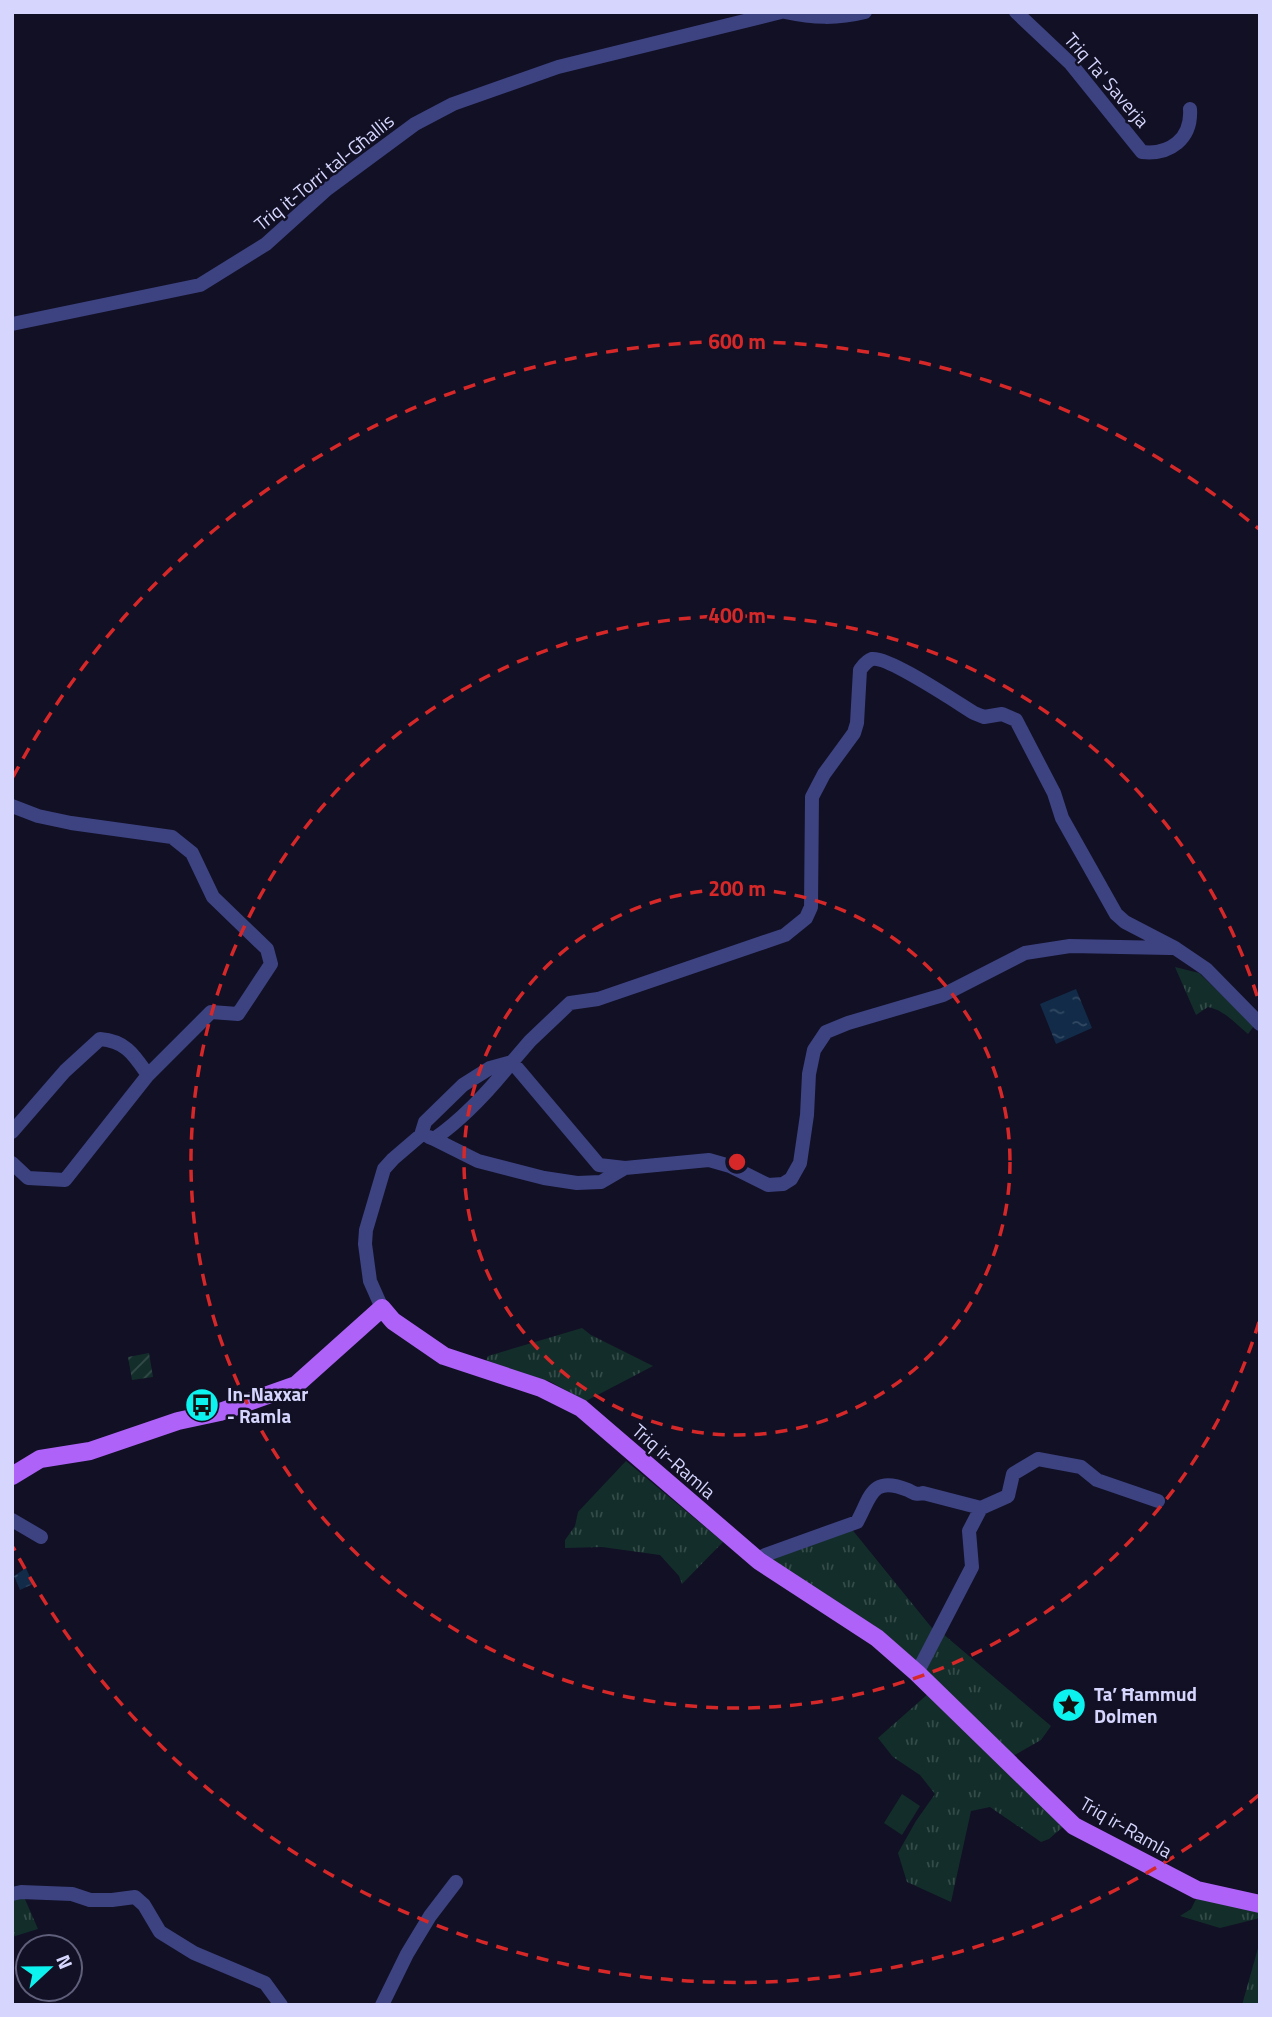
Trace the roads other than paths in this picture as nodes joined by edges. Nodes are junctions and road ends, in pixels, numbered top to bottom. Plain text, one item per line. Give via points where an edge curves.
1 (783, 12) edge
2 (865, 12) edge
3 (1016, 12) edge
4 (1190, 109) dead end
5 (12, 324) edge
6 (12, 806) edge
7 (1175, 948) junction
8 (1260, 1024) edge
9 (512, 1062) junction
10 (148, 1075) junction
11 (12, 1132) edge
12 (427, 1137) junction
13 (12, 1163) edge
14 (625, 1168) junction
15 (382, 1308) junction
16 (12, 1476) edge
17 (1158, 1501) dead end
18 (981, 1508) junction
19 (12, 1520) edge
20 (41, 1537) dead end
21 (759, 1561) junction
22 (917, 1673) junction
23 (456, 1882) dead end
24 (12, 1894) edge
25 (1260, 1904) edge
26 (281, 2005) edge
27 (382, 2005) edge

1 - 2 street, Triq it-Torri tal-Għallis via 813,18
1 - 5 street, Triq it-Torri tal-Għallis via 558,67 453,104 415,124 327,189 266,244 200,285
3 - 4 street, Triq Ta' Saverja via 1071,64 1142,152 1178,144 1187,132
6 - 10 street via 71,823 172,837 192,853 213,897 267,949 271,964 238,1014 211,1012
7 - 8 street via 1206,969
7 - 9 street via 1115,914 1062,818 1055,793 1016,720 1002,714 984,717 974,713 902,670 872,659 860,670 854,733 813,797 811,906 806,918 785,935 598,999 570,1003
7 - 14 street via 1070,946 1025,953 943,995 826,1032 814,1050 809,1074 800,1163 783,1185 768,1185 709,1160
9 - 12 street via 486,1094 447,1129
9 - 12 street via 490,1068 463,1085 425,1122
9 - 14 street via 599,1166
10 - 11 street via 116,1040 100,1039
10 - 13 street via 65,1180 28,1178
12 - 14 street via 478,1161 544,1178 601,1182
12 - 15 street via 384,1169 366,1230 370,1281
15 - 16 main road via 296,1385 90,1451 40,1459
15 - 21 main road, Triq ir-Ramla via 393,1321 444,1356 541,1388 581,1408
17 - 18 street via 1097,1480 1081,1467 1038,1459 1013,1474 1008,1496
18 - 21 street via 883,1485 866,1500 857,1522
18 - 22 street via 970,1531 972,1567
19 - 20 street
21 - 22 main road, Triq ir-Ramla via 877,1638
22 - 25 main road, Triq ir-Ramla via 1074,1826 1197,1890
23 - 27 street via 413,1944
24 - 26 street via 72,1894 90,1900 135,1897 160,1933 265,1983

